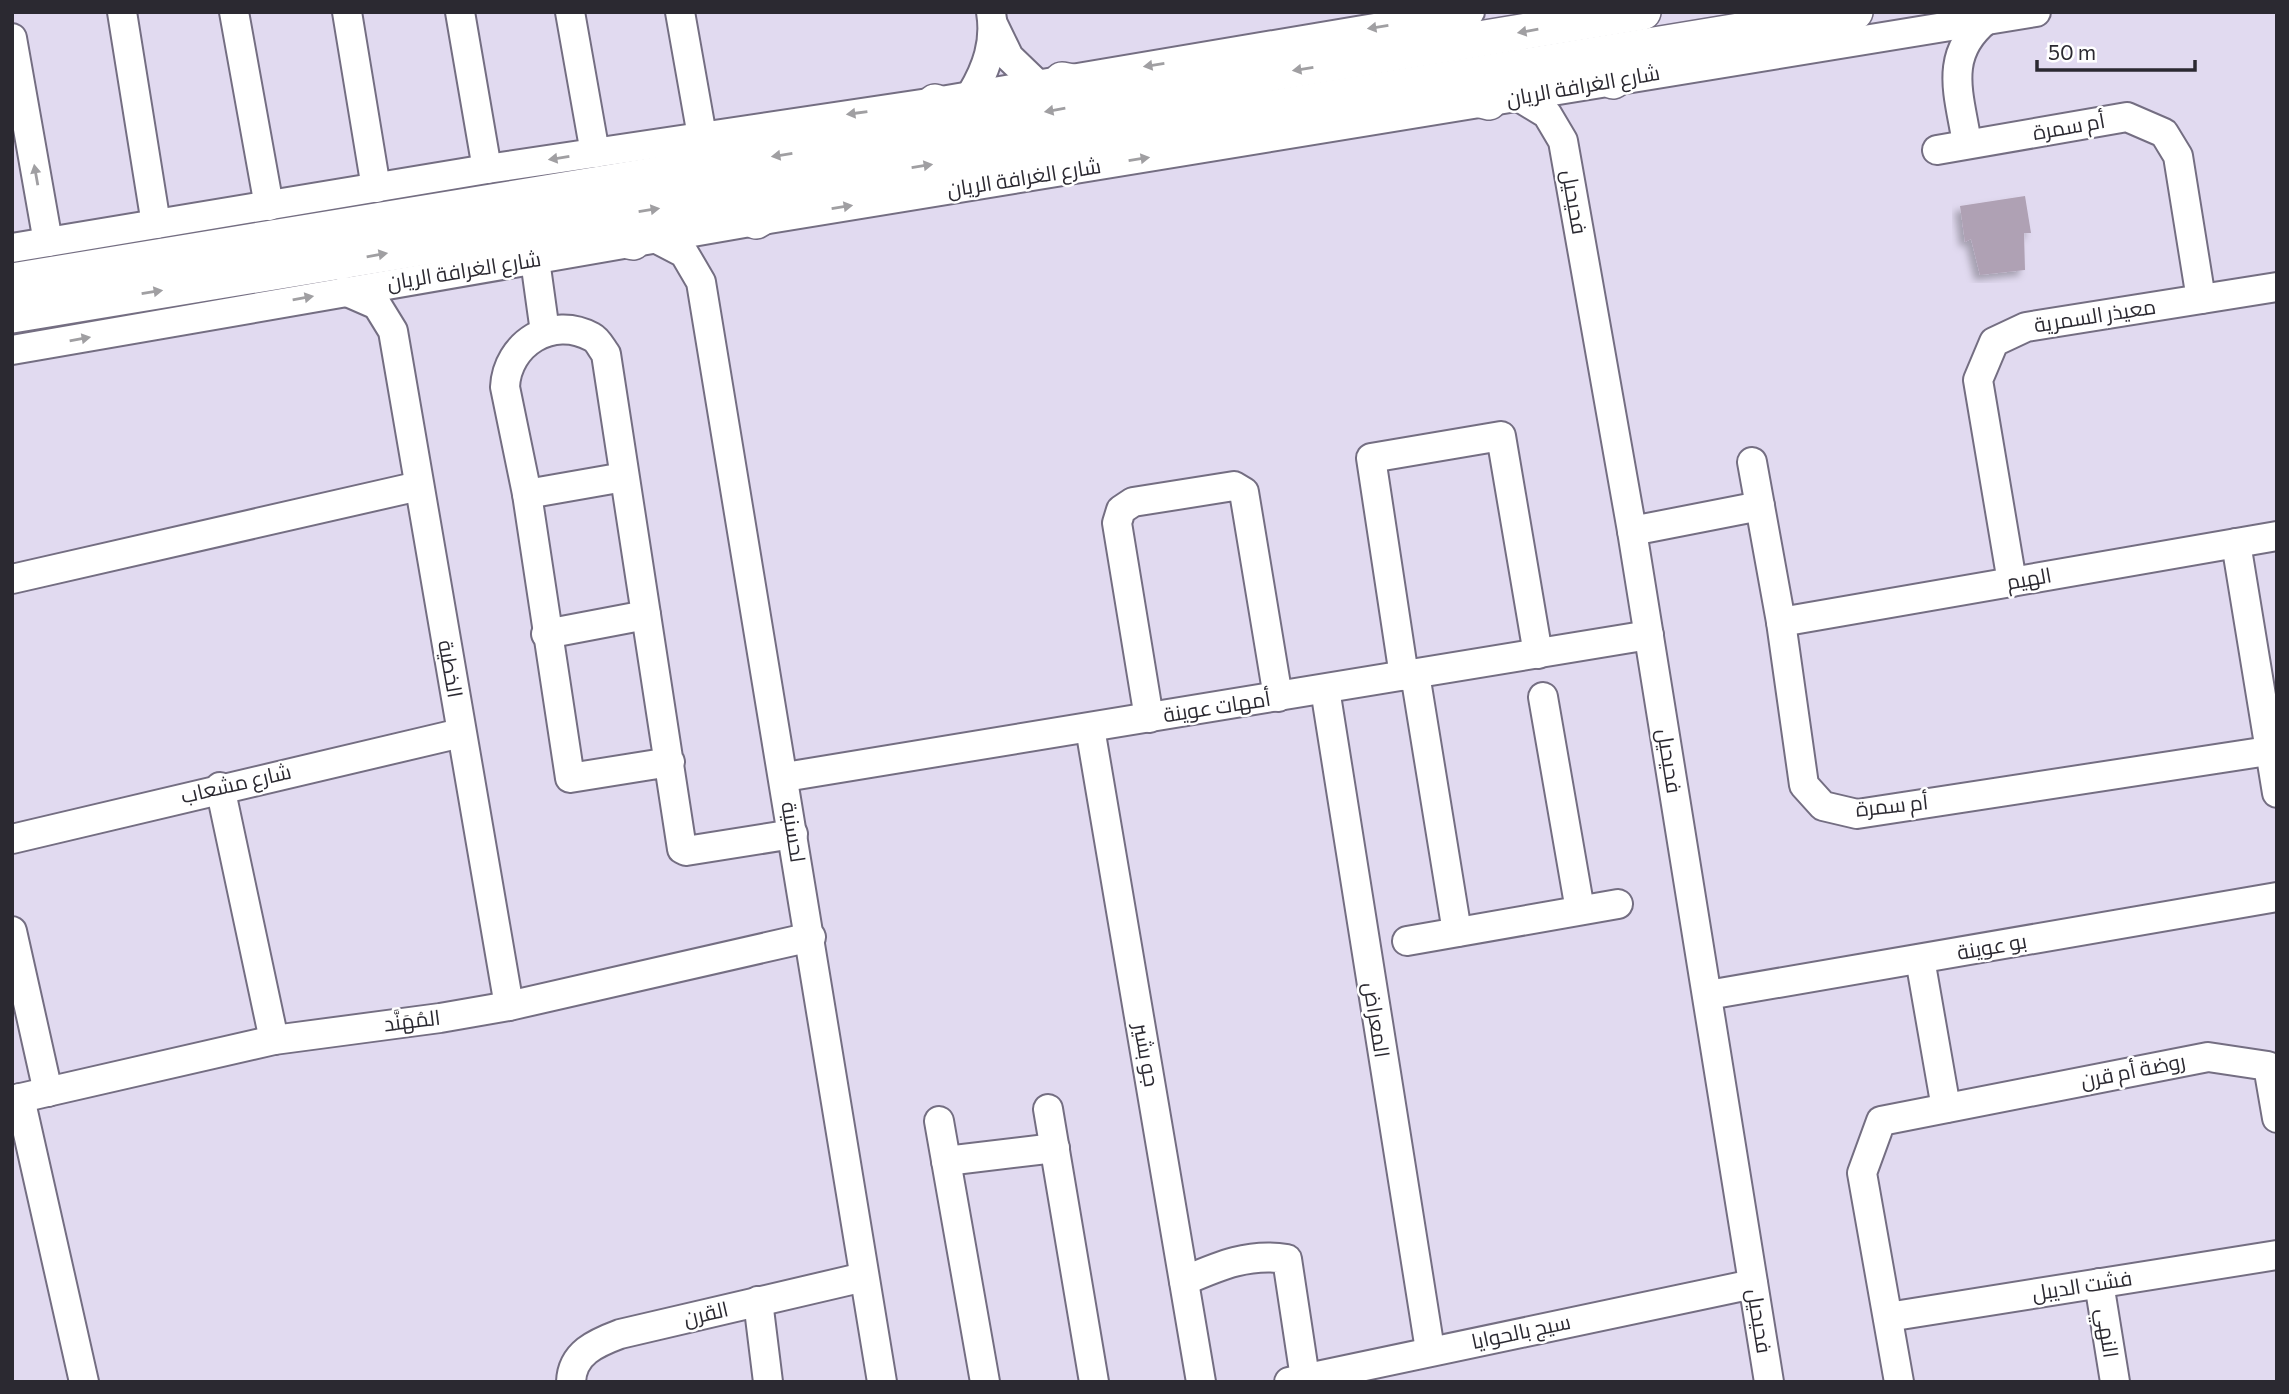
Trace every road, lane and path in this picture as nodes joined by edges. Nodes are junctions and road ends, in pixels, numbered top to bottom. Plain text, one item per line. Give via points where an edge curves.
1 (122, 12) edge
2 (234, 12) edge
3 (347, 12) edge
4 (460, 12) edge
5 (570, 12) edge
6 (680, 12) edge
7 (1470, 12) edge
8 (1643, 12) edge
9 (1855, 12) edge
10 (2036, 12) edge
11 (992, 18) edge
12 (1582, 18) edge
13 (1986, 20) junction
14 (1913, 32) junction
15 (12, 38) edge
16 (1675, 42) junction
17 (1956, 69) junction
18 (1049, 82) junction
19 (1602, 83) junction
20 (1418, 84) junction
21 (972, 93) junction
22 (1140, 95) junction
23 (1504, 100) junction
24 (935, 102) junction
25 (702, 136) junction
26 (890, 138) junction
27 (1563, 141) junction
28 (1967, 144) junction
29 (1937, 150) dead end
30 (595, 153) junction
31 (487, 169) junction
32 (822, 183) junction
33 (376, 188) junction
34 (270, 206) junction
35 (156, 224) junction
36 (743, 224) junction
37 (556, 225) junction
38 (645, 240) junction
39 (48, 242) junction
40 (12, 248) edge
41 (535, 260) junction
42 (423, 277) junction
43 (12, 281) edge
44 (701, 282) junction
45 (2277, 287) edge
46 (345, 291) junction
47 (2201, 299) junction
48 (12, 315) edge
49 (393, 331) junction
50 (545, 332) junction
51 (12, 350) edge
52 (1752, 462) dead end
53 (624, 477) junction
54 (419, 486) junction
55 (527, 494) junction
56 (1760, 506) junction
57 (1632, 531) junction
58 (2277, 536) edge
59 (2236, 543) junction
60 (12, 579) edge
61 (2011, 582) junction
62 (646, 615) junction
63 (1782, 622) junction
64 (547, 634) junction
65 (1649, 635) junction
66 (1538, 654) junction
67 (1409, 675) junction
68 (1325, 689) junction
69 (1278, 697) junction
70 (1544, 697) dead end
71 (1149, 718) junction
72 (1090, 727) junction
73 (461, 733) junction
74 (2268, 751) junction
75 (670, 762) junction
76 (785, 777) junction
77 (220, 788) junction
78 (2277, 793) edge
79 (793, 834) junction
80 (12, 839) edge
81 (2277, 897) edge
82 (1618, 904) dead end
83 (1580, 911) junction
84 (12, 931) edge
85 (1457, 932) junction
86 (811, 937) junction
87 (1406, 941) dead end
88 (1920, 960) junction
89 (1708, 995) junction
90 (509, 1006) junction
91 (274, 1040) junction
92 (48, 1092) junction
93 (16, 1099) edge
94 (1947, 1108) junction
95 (1048, 1109) dead end
96 (2277, 1118) edge
97 (939, 1121) dead end
98 (1055, 1148) junction
99 (946, 1161) junction
100 (2277, 1255) edge
101 (864, 1277) junction
102 (1184, 1282) junction
103 (2099, 1283) junction
104 (1753, 1284) junction
105 (758, 1301) junction
106 (1888, 1317) junction
107 (1430, 1350) junction
108 (1297, 1380) edge
109 (84, 1382) edge
110 (571, 1382) edge
111 (768, 1382) edge
112 (882, 1382) edge
113 (985, 1382) edge
114 (1094, 1382) edge
115 (1201, 1382) edge
116 (1769, 1382) edge
117 (1899, 1382) edge
118 (2115, 1382) edge

1 - 35 street
2 - 34 street
3 - 33 street
4 - 31 street
5 - 30 street
6 - 25 street
7 -> 18 street
8 - 12 main road
9 - 16 main road, شارع الغرافة الريان
10 - 13 street, شارع الغرافة الريان
11 - 18 street via 1009,57
11 - 21 street via 988,60
12 -> 22 main road
13 - 14 street, شارع الغرافة الريان
13 - 17 street via 1968,38
14 - 17 street via 1940,48
14 - 19 street, شارع الغرافة الريان
39 -> 15 street
16 - 19 main road
16 - 20 main road, شارع الغرافة الريان
17 - 28 street
18 - 21 street
18 - 22 main road
19 - 23 street, شارع الغرافة الريان
19 - 27 street, فحيحيل via 1573,103
20 - 23 main road
32 -> 20 main road, شارع الغرافة الريان
21 - 24 street
22 -> 26 main road
23 - 27 street, فحيحيل via 1547,114
36 -> 23 street, شارع الغرافة الريان
24 -> 25 street
24 - 26 main road
25 - 30 street
26 -> 43 main road
27 - 57 street, فحيحيل
28 - 29 street, أم سمرة
28 - 47 street, أم سمرة via 2127,117 2164,133 2178,156
30 -> 31 street
31 - 33 street
32 - 36 main road
37 -> 32 main road, شارع الغرافة الريان
33 - 34 street
34 - 35 street
35 - 39 street
36 - 38 street, شارع الغرافة الريان
36 - 44 street, لحسنية via 709,248
37 - 38 main road
48 -> 37 main road, شارع الغرافة الريان
38 - 41 street, شارع الغرافة الريان
38 - 44 street, لحسنية via 684,253
39 - 40 street
41 - 42 street, شارع الغرافة الريان
41 - 50 street
42 - 46 street, شارع الغرافة الريان
42 - 49 street, الخطية via 401,299
44 - 76 street, لحسنية
45 - 47 street, معيذر السمرية
46 - 49 street, الخطية via 377,305
51 -> 46 street, شارع الغرافة الريان
47 - 61 street, معيذر السمرية via 2026,327 1994,342 1978,380
49 - 54 street, الخطية
50 - 53 street via 571,331 594,338 606,354
50 - 55 street via 517,348 505,371
52 - 56 street, أم سمرة
53 - 55 street
53 - 62 street
54 - 60 street
54 - 73 street, الخطية
55 - 64 street
56 - 57 street
56 - 63 street, أم سمرة
57 - 65 street, فحيحيل
58 - 59 street, الهيم
59 - 61 street, الهيم
59 - 74 street
61 - 63 street, الهيم
62 - 64 street
62 - 75 street
63 - 74 street, أم سمرة via 1804,785 1824,806 1857,814
64 - 75 street via 570,778
65 - 66 street, أمهات عوينة
65 - 89 street, فحيحيل
66 - 67 street, أمهات عوينة
66 - 67 street via 1501,436 1371,458
67 - 68 street, أمهات عوينة
67 - 85 street
68 - 69 street, أمهات عوينة
68 - 107 street, المعراض
69 - 71 street, أمهات عوينة
69 - 71 street via 1244,492 1234,486 1133,502 1121,510 1116,523
70 - 83 street
71 - 72 street, أمهات عوينة
72 - 76 street, أمهات عوينة
72 - 102 street, جو بشير
73 - 77 street, شارع مشعاب
73 - 90 street, الخطية
74 - 78 street
75 - 79 street via 684,850
76 - 79 street, لحسنية
77 - 80 street, شارع مشعاب
77 - 91 street
79 - 86 street, لحسنية
81 - 88 street, بو عوينة
82 - 83 street
83 - 85 street
84 - 92 street
85 - 87 street
86 - 90 street, المُهَنَّد
86 - 101 street, لحسنية
88 - 89 street, بو عوينة
88 - 94 street
89 - 104 street, فحيحيل
90 - 91 street, المُهَنَّد
91 - 92 street, المُهَنَّد
92 - 93 street, المُهَنَّد
93 - 109 street
94 - 96 street, روضة أم قرن via 2208,1057 2268,1066
94 - 106 street, روضة أم قرن via 1881,1121 1862,1173
95 - 98 street
97 - 99 street
98 - 99 street
98 - 114 street
99 - 113 street
100 - 103 street, فشت الديبل
101 - 105 street, القرن
101 - 112 street, لحسنية
102 - 108 street via 1233,1260 1265,1255 1287,1259
102 - 115 street, جو بشير
103 - 106 street, فشت الديبل
103 - 118 street, النهي
104 - 107 street, سيج بالحوايا
104 - 116 street, فحيحيل
105 - 110 street, القرن via 603,1340 587,1348 576,1361
105 - 111 street
106 - 117 street, روضة أم قرن
107 - 108 street, سيج بالحوايا

